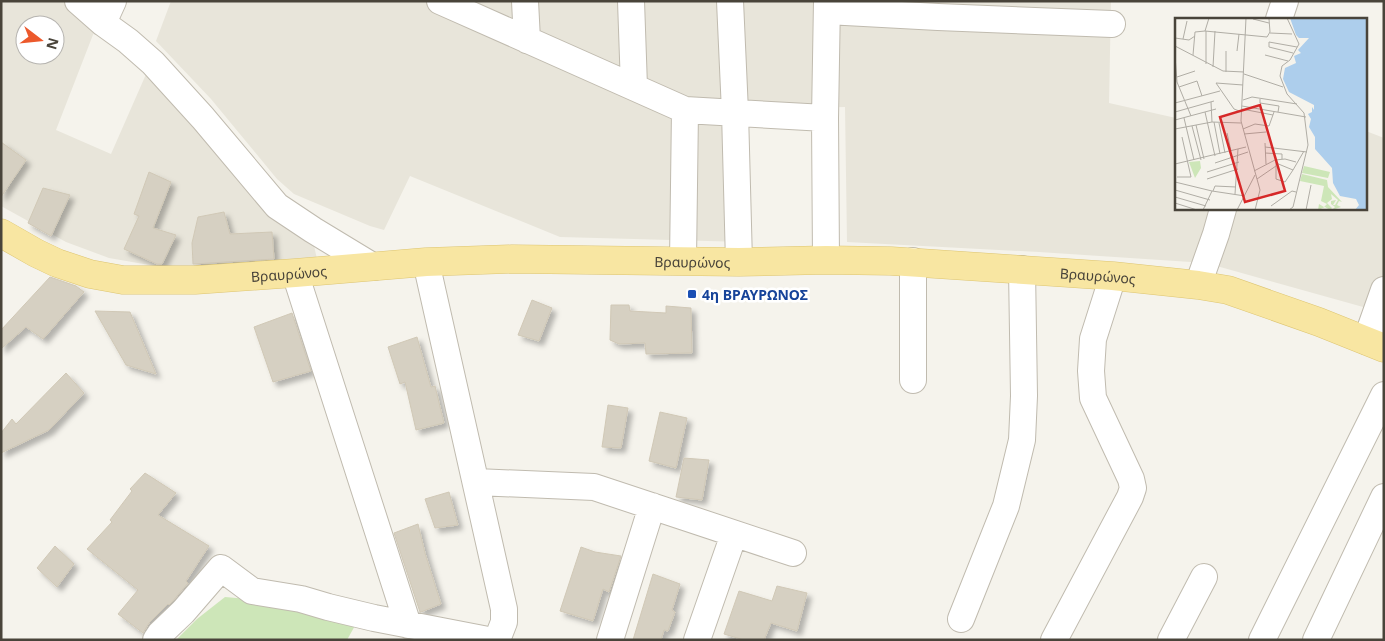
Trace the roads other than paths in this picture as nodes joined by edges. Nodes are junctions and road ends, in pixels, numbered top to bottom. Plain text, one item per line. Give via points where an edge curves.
1 (78, 1) edge
2 (440, 1) edge
3 (525, 1) edge
4 (630, 1) edge
5 (730, 1) edge
6 (1285, 1) edge
7 (827, 6) edge
8 (108, 12) edge
9 (1279, 18) edge
10 (1112, 24) dead end
11 (527, 40) junction
12 (634, 87) junction
13 (685, 110) junction
14 (735, 112) junction
15 (825, 118) junction
16 (1223, 210) edge
17 (1, 233) edge
18 (826, 260) junction
19 (684, 261) junction
20 (914, 261) junction
21 (426, 262) junction
22 (739, 262) junction
23 (374, 267) junction
24 (1022, 269) junction
25 (295, 274) junction
26 (1113, 276) junction
27 (1198, 285) junction
28 (1384, 290) edge
29 (1375, 345) edge
30 (913, 380) dead end
31 (1384, 395) edge
32 (476, 482) junction
33 (1384, 497) edge
34 (652, 506) junction
35 (734, 534) junction
36 (793, 553) dead end
37 (1204, 578) dead end
38 (961, 619) dead end
39 (408, 625) junction
40 (454, 637) edge
41 (156, 640) edge
42 (488, 640) edge
43 (497, 640) edge
44 (610, 640) edge
45 (697, 640) edge
46 (1054, 640) edge
47 (1171, 640) edge
48 (1262, 640) edge
49 (1316, 640) edge

1 - 8 street
2 - 11 street
3 - 11 street
4 - 12 street
5 - 14 street
6 - 9 street
7 - 10 street via 938,17
7 - 15 street
8 - 23 street via 128,41 153,62 277,206
11 - 12 street
12 - 13 street
13 - 14 street
13 - 19 street
14 - 15 street
14 - 22 street
15 - 18 street
16 - 27 street
17 - 25 main road, Βραυρώνος via 58,263 90,274 123,280 195,280
18 - 20 main road, Βραυρώνος
18 - 22 main road, Βραυρώνος
19 - 21 main road, Βραυρώνος via 512,259
19 - 22 main road, Βραυρώνος
20 - 24 main road, Βραυρώνος
20 - 30 street
21 - 23 main road, Βραυρώνος
21 - 32 street
23 - 25 main road, Βραυρώνος
24 - 26 main road, Βραυρώνος
24 - 38 street via 1022,440 1006,506
25 - 39 street
26 - 27 main road, Βραυρώνος
26 - 46 street via 1093,339 1093,398 1133,488
27 - 29 main road, Βραυρώνος via 1257,299
28 - 29 street
31 - 48 street
32 - 34 street via 594,487
32 - 43 street via 504,609 504,622
33 - 49 street
34 - 35 street
34 - 44 street
35 - 36 street
35 - 45 street
37 - 47 street
39 - 40 street
39 - 41 street via 302,599 252,591 221,568
40 - 42 street

